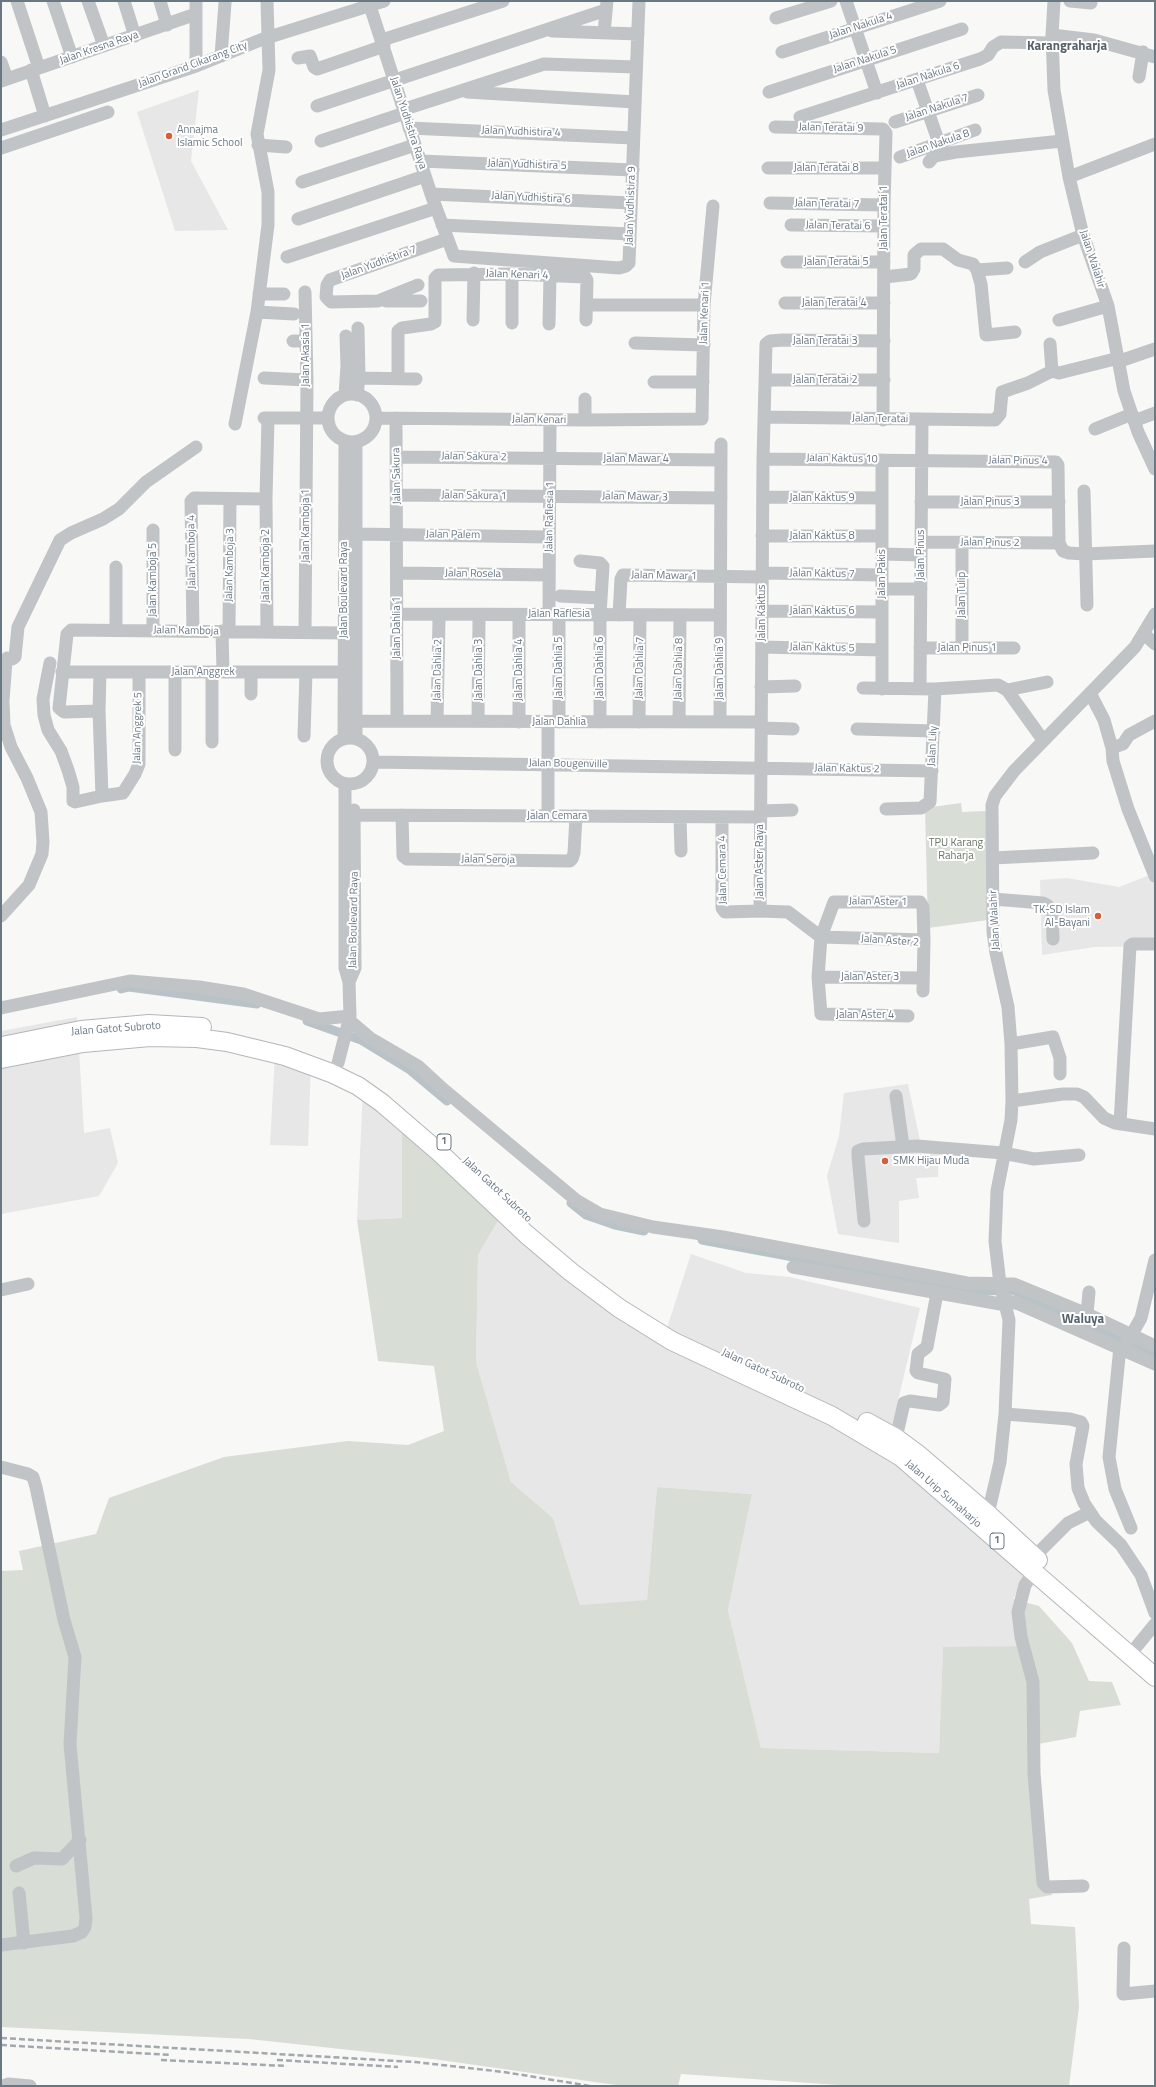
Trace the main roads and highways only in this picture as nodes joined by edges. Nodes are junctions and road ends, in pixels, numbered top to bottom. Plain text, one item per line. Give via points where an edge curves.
1 (1, 1046) edge
2 (1, 1059) edge
3 (834, 1411) junction
4 (1034, 1564) junction
5 (1155, 1662) edge
6 (1155, 1677) edge

1 - 3 highway, Jalan Gatot Subroto / 1 via 81,1030 149,1024 191,1026 230,1031 294,1047 338,1063 390,1094 572,1259 625,1299 677,1331
2 - 3 highway, Jalan Gatot Subroto / 1 via 83,1043 150,1037 197,1038 264,1050 331,1073 358,1086 382,1103 440,1153 526,1234 619,1308 672,1341
3 - 4 highway, Jalan Urip Sumaharjo / 1 via 901,1457
3 - 4 highway, Jalan Urip Sumaharjo / 1 via 896,1438 919,1455 988,1514
4 - 5 highway, Jalan Urip Sumaharjo / 1
4 - 6 highway, Jalan Urip Sumaharjo / 1

